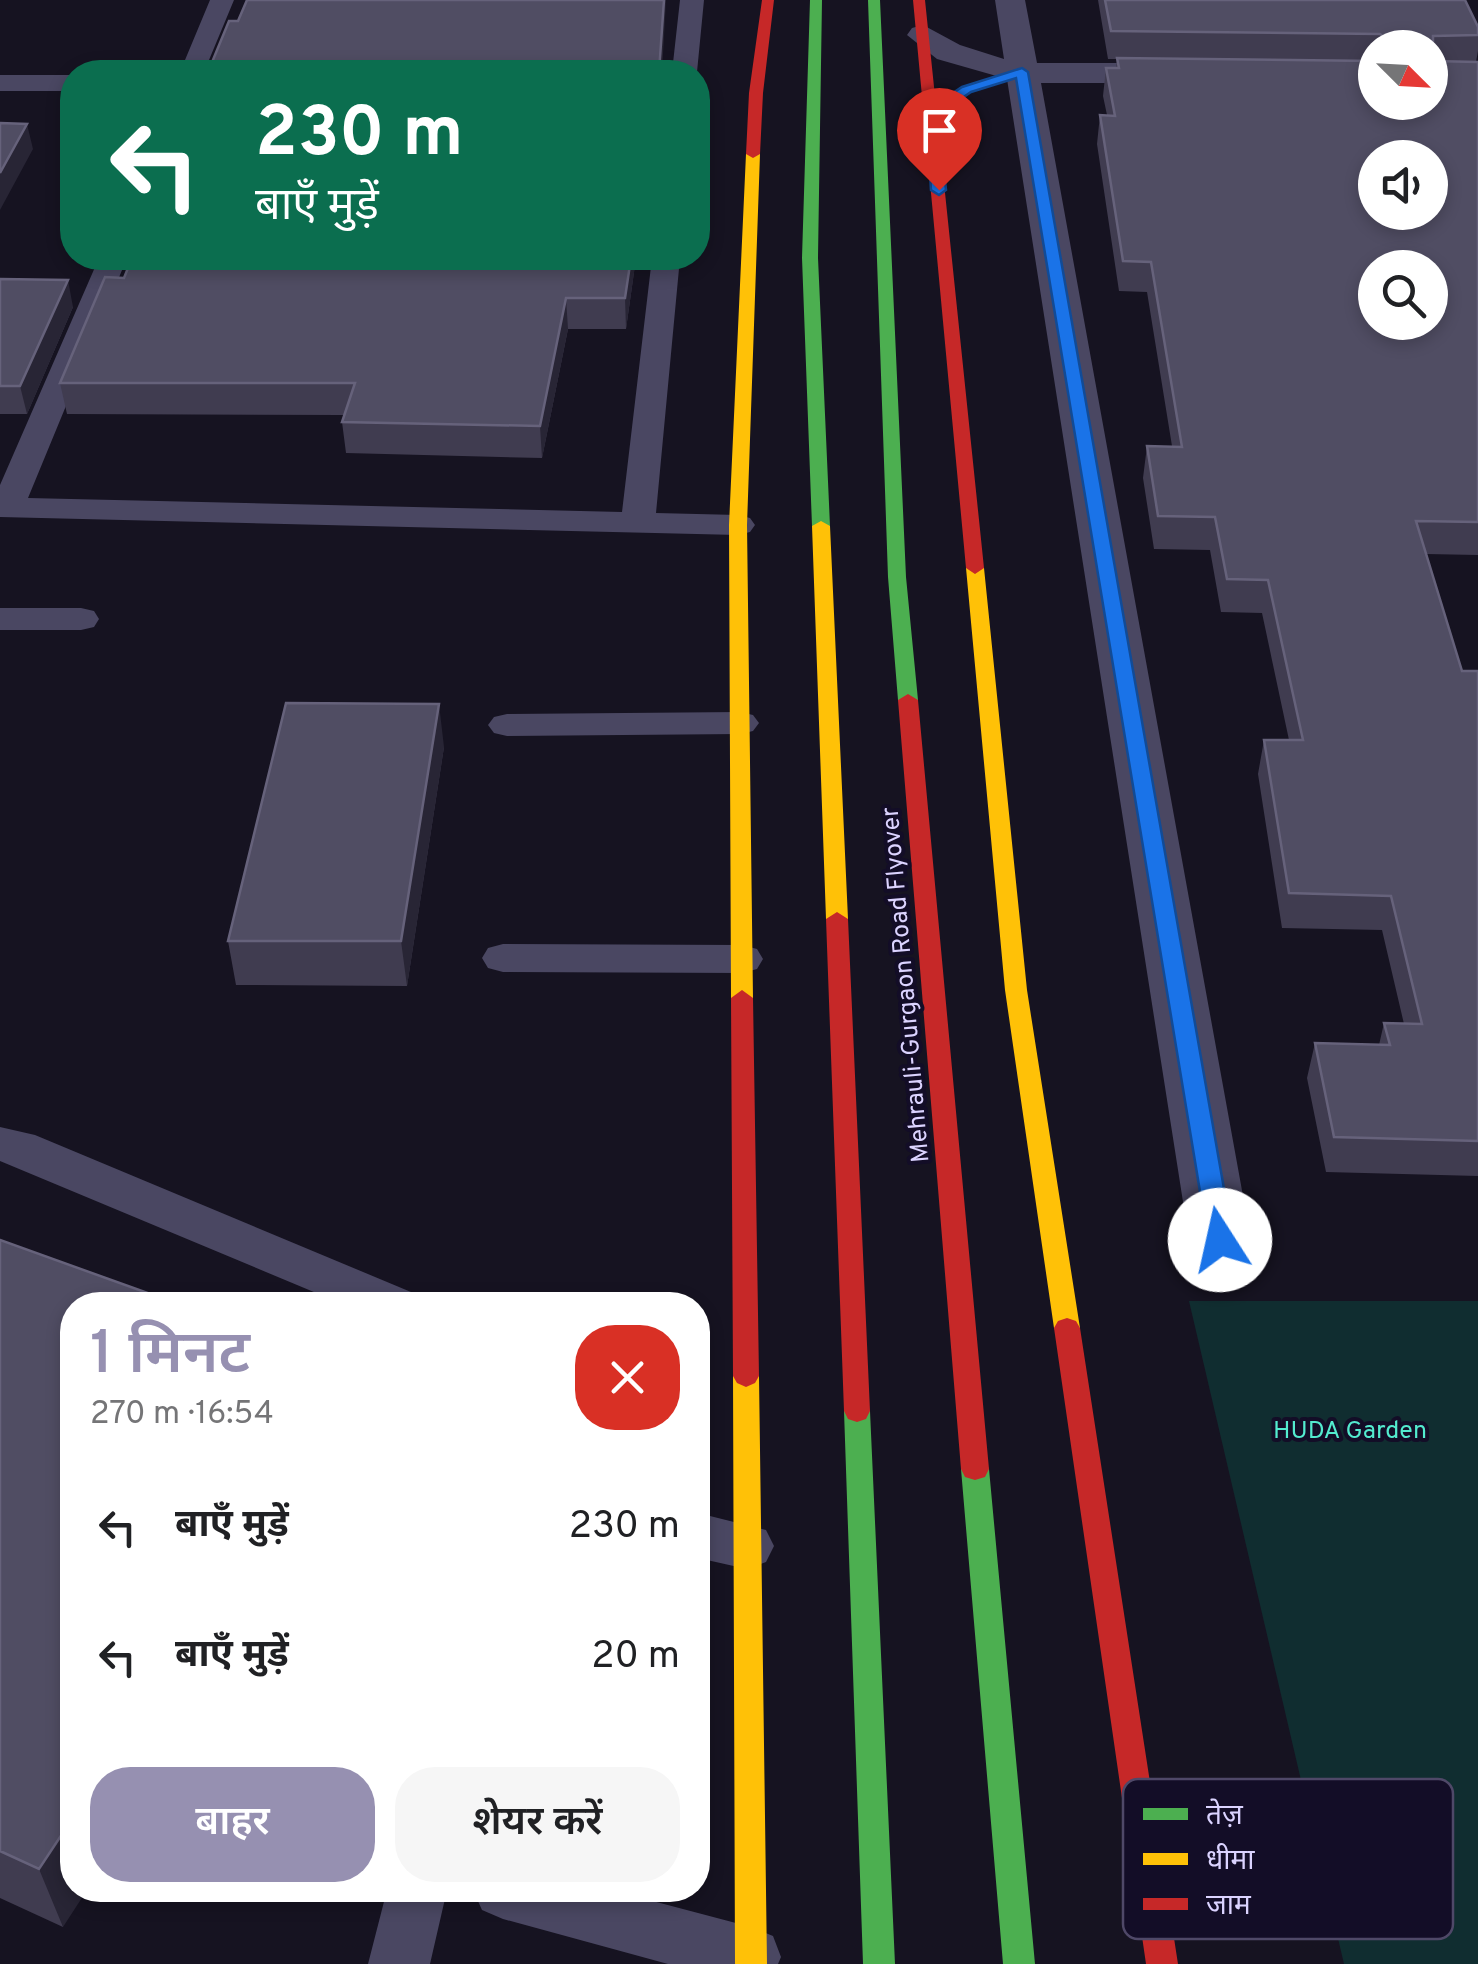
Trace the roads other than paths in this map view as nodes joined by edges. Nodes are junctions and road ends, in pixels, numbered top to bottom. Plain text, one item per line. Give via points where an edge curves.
1 (222, 0) edge
2 (692, 0) edge
3 (768, 0) edge
4 (816, 0) edge
5 (874, 0) edge
6 (919, 0) edge
7 (1010, 0) edge
8 (923, 35) junction
9 (197, 60) edge
10 (686, 60) edge
11 (1022, 72) junction
12 (1218, 74) edge
13 (0, 83) edge
14 (60, 83) edge
15 (951, 100) junction
16 (108, 270) edge
17 (665, 270) edge
18 (3, 507) edge
19 (638, 523) junction
20 (738, 526) junction
21 (81, 618) dead end
22 (0, 619) edge
23 (740, 723) junction
24 (506, 725) dead end
25 (504, 958) dead end
26 (742, 959) junction
27 (0, 1144) edge
28 (1220, 1240) dead end
29 (363, 1292) edge
30 (722, 1541) edge
31 (1134, 1779) edge
32 (413, 1902) edge
33 (545, 1902) edge
34 (1158, 1939) edge
35 (751, 1961) edge
36 (400, 1964) edge
37 (880, 1964) edge
38 (1019, 1964) edge
39 (1162, 1964) edge

1 - 9 lane
2 - 10 lane
3 - 20 street via 756,93
4 - 37 street via 810,258
5 - 38 street, Mehrauli-Gurgaon Road Flyover via 897,577
6 - 8 street
7 - 11 street
8 - 11 street via 950,54
8 - 15 street
11 - 12 street
11 - 15 street
11 - 28 street
13 - 14 lane
15 - 31 street via 1016,990
16 - 18 lane
17 - 19 lane
18 - 19 lane
19 - 20 lane
20 - 23 street
21 - 22 lane
23 - 24 lane
23 - 26 street
25 - 26 lane
26 - 30 street
27 - 29 lane
30 - 35 street
32 - 36 lane
33 - 35 lane
34 - 39 street

